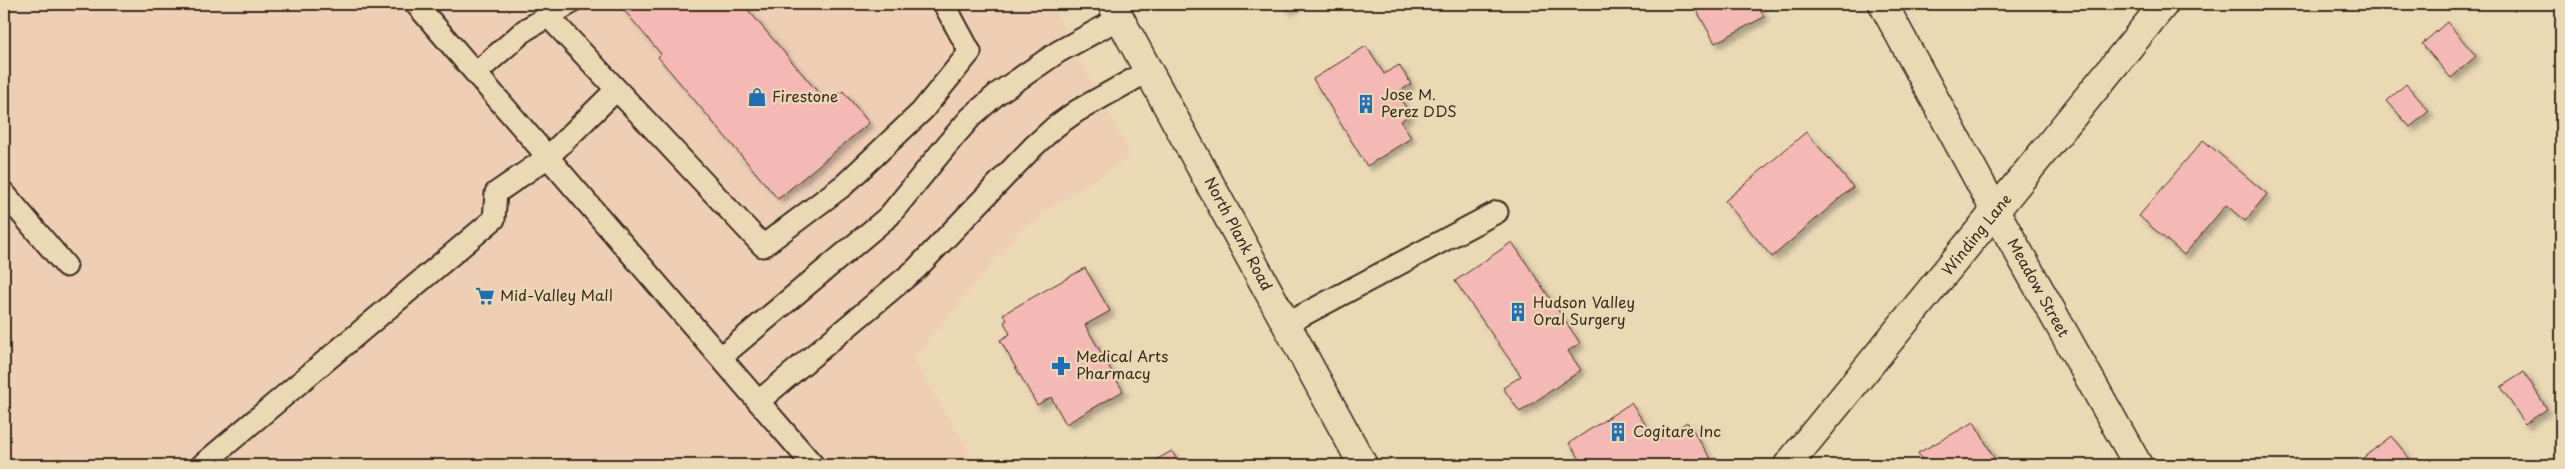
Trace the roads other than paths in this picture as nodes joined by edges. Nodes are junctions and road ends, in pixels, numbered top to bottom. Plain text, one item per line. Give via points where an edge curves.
1 (416, 4) edge
2 (569, 4) edge
3 (944, 4) edge
4 (1883, 4) edge
5 (2164, 4) edge
6 (1116, 11) edge
7 (548, 16) junction
8 (1150, 70) junction
9 (476, 73) junction
10 (616, 90) junction
11 (548, 157) junction
12 (4, 193) edge
13 (1497, 212) dead end
14 (1996, 212) junction
15 (66, 266) dead end
16 (1286, 324) junction
17 (721, 357) junction
18 (760, 401) junction
19 (202, 465) edge
20 (813, 465) edge
21 (1363, 465) edge
22 (1788, 465) edge
23 (2138, 465) edge

1 - 9 lane
2 - 7 lane
3 - 10 lane via 970,52 922,111 844,185 763,246
4 - 14 street, Meadow Street
5 - 14 street, Winding Lane
6 - 8 street, North Plank Road
6 - 17 lane via 997,94 971,117 889,216
7 - 9 lane via 525,30
7 - 10 lane
8 - 16 street, North Plank Road
8 - 18 lane via 1056,126 916,269
9 - 11 lane
10 - 11 lane
11 - 17 lane
11 - 19 lane via 496,193 494,219
12 - 15 lane
13 - 16 lane
14 - 22 street, Winding Lane
14 - 23 street, Meadow Street
16 - 21 street, North Plank Road
17 - 18 lane
18 - 20 lane

